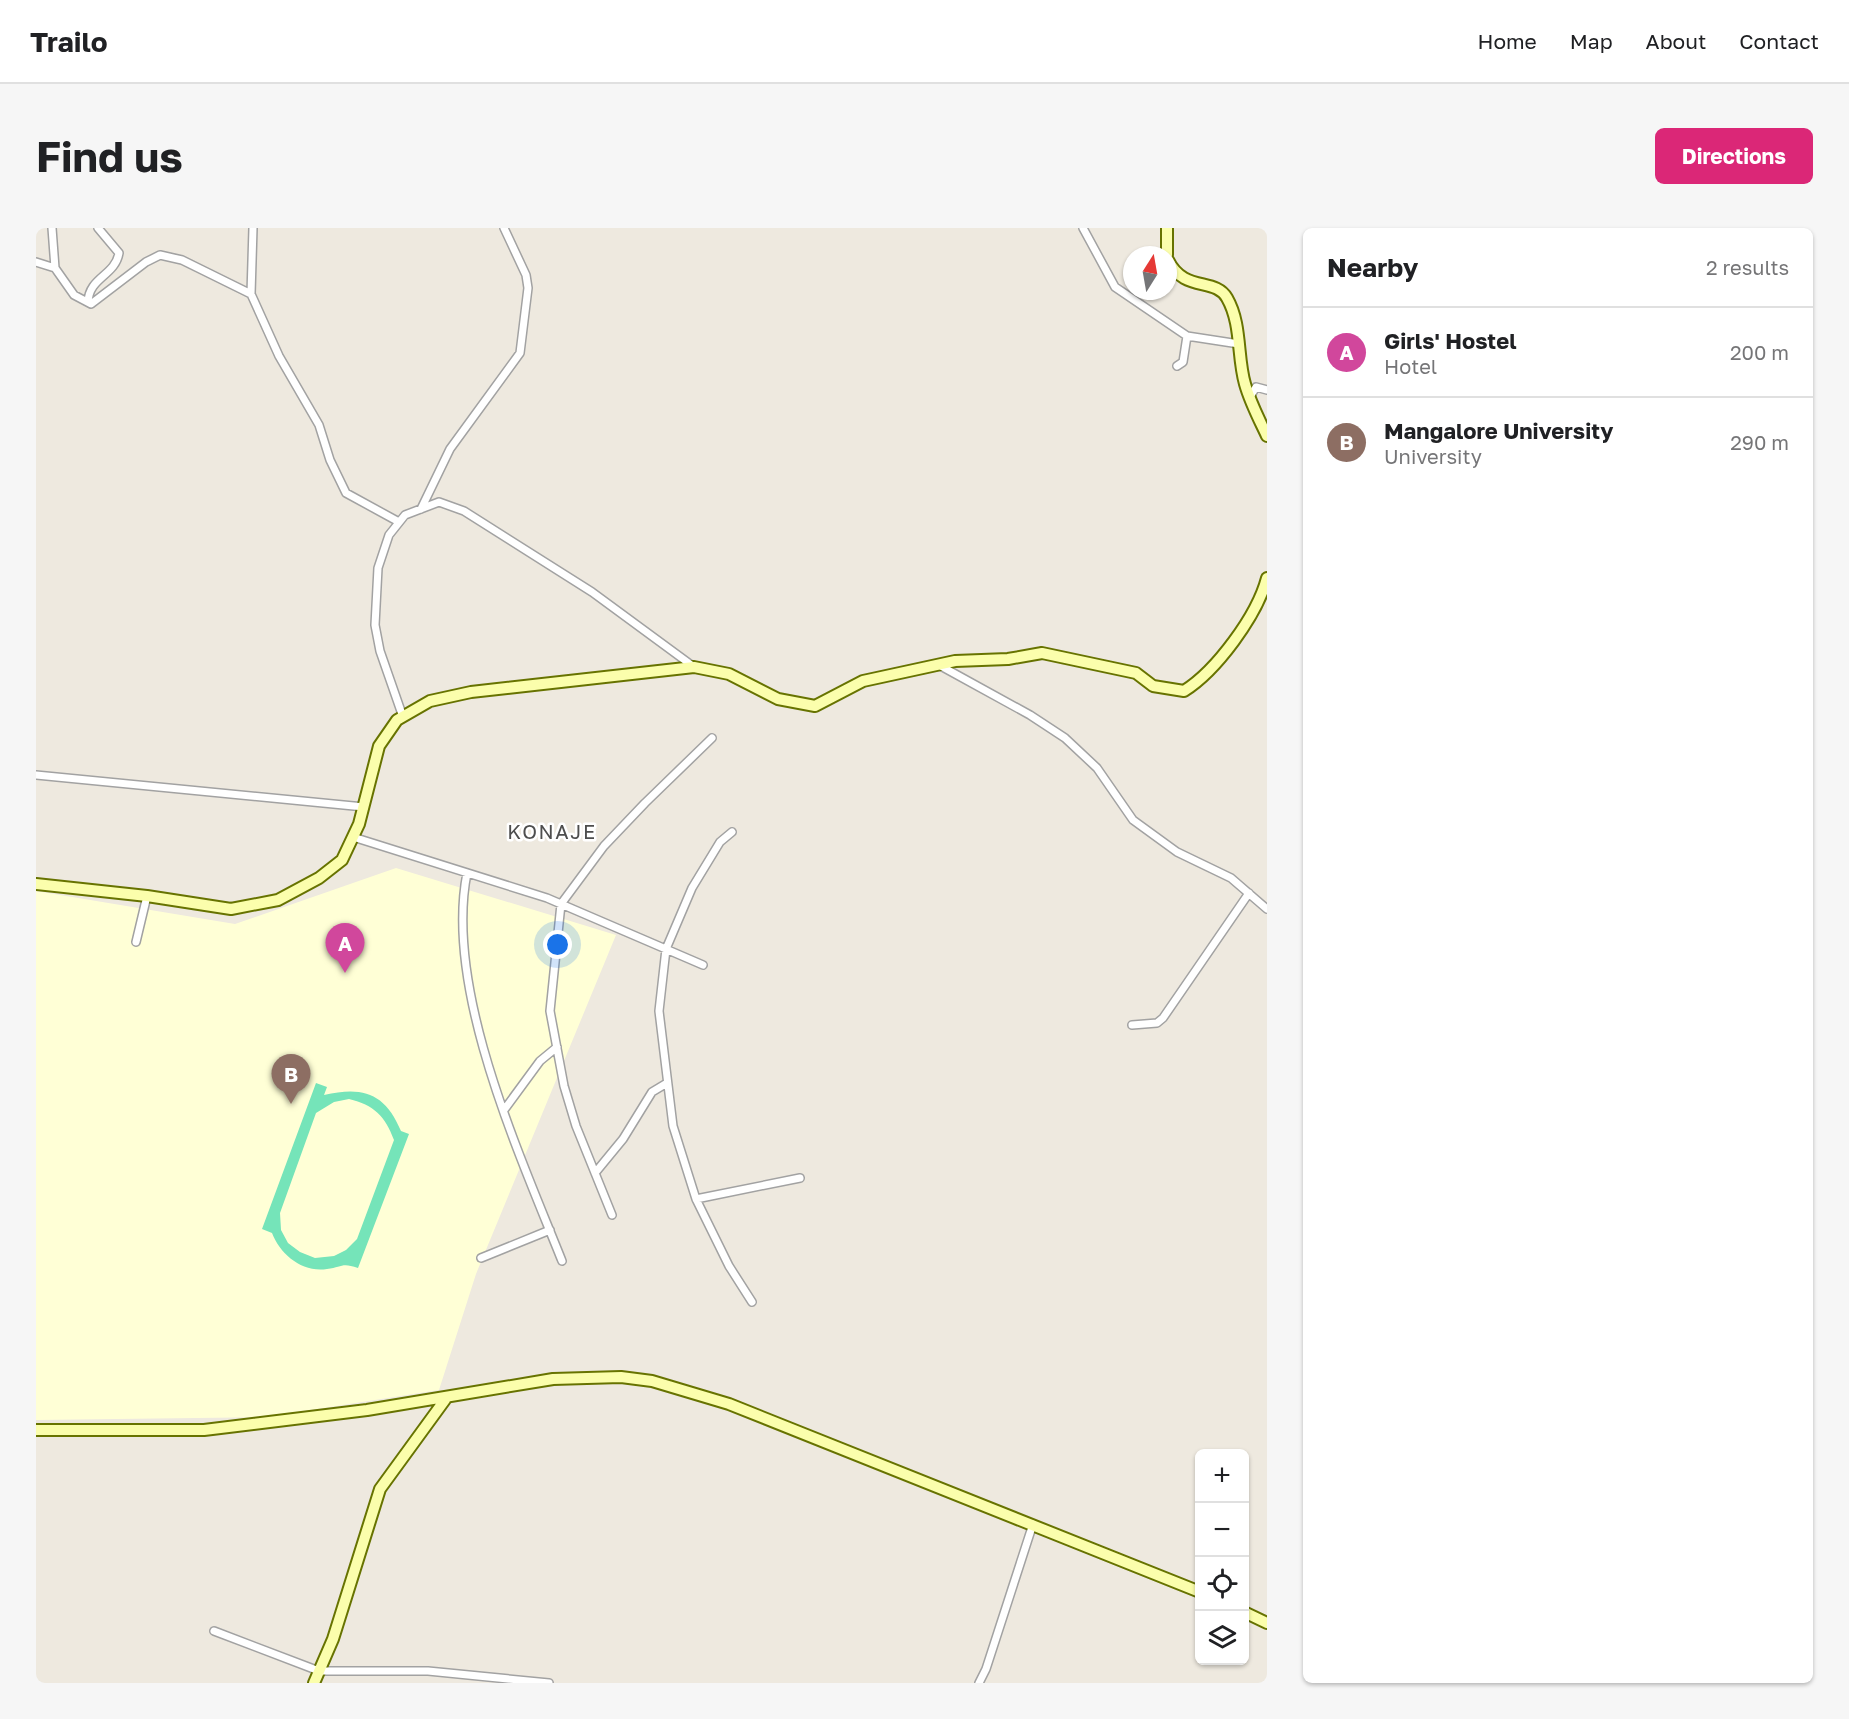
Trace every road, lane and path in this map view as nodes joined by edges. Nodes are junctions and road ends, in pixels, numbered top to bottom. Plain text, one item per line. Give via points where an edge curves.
1 (52, 228) edge
2 (98, 228) edge
3 (253, 228) edge
4 (504, 228) edge
5 (1083, 228) edge
6 (1167, 228) edge
7 (1167, 246) edge
8 (36, 262) edge
9 (56, 268) junction
10 (1177, 275) edge
11 (251, 294) junction
12 (87, 302) junction
13 (1187, 336) junction
14 (1239, 344) junction
15 (1177, 366) dead end
16 (1267, 390) edge
17 (1250, 397) junction
18 (1267, 436) edge
19 (421, 509) junction
20 (399, 522) junction
21 (1267, 578) edge
22 (939, 665) junction
23 (694, 667) junction
24 (403, 717) junction
25 (712, 738) dead end
26 (36, 774) edge
27 (364, 807) junction
28 (732, 832) dead end
29 (353, 837) junction
30 (467, 873) junction
31 (36, 884) edge
32 (1249, 893) junction
33 (147, 896) junction
34 (561, 904) junction
35 (1267, 909) edge
36 (136, 942) dead end
37 (666, 949) junction
38 (703, 964) dead end
39 (1132, 1025) dead end
40 (557, 1047) junction
41 (667, 1083) junction
42 (504, 1110) junction
43 (595, 1173) junction
44 (800, 1178) dead end
45 (696, 1199) junction
46 (612, 1215) dead end
47 (550, 1230) junction
48 (481, 1258) dead end
49 (562, 1261) dead end
50 (752, 1302) dead end
51 (447, 1397) junction
52 (36, 1430) edge
53 (1033, 1524) junction
54 (1195, 1590) edge
55 (1249, 1614) edge
56 (1267, 1623) edge
57 (213, 1631) dead end
58 (320, 1671) junction
59 (314, 1683) edge
60 (549, 1683) edge
61 (979, 1683) edge

1 - 9 street
2 - 12 street via 119,254 113,270 92,285
3 - 11 street
4 - 19 street via 528,288 520,353 450,449
5 - 13 street via 1115,287
6 - 7 main road
8 - 9 street
9 - 12 street via 74,295
10 - 14 main road via 1189,282 1209,285 1226,296 1234,314
11 - 12 street via 182,260 160,255 101,298 91,304
11 - 20 street via 279,356 319,425 346,493
13 - 14 street
13 - 15 street via 1183,362
14 - 17 main road
16 - 17 street via 1256,387
17 - 18 main road
19 - 20 street
19 - 23 street via 439,502 464,511 592,592
20 - 24 street via 388,535 378,568 375,625
21 - 22 main road via 1239,634 1201,680 1184,691 1153,686 1136,673 1042,653
22 - 23 main road via 863,681 815,706 778,699 729,674
22 - 32 street via 1065,738 1097,768 1133,820 1177,852 1231,878
23 - 24 main road via 471,692 430,701
24 - 27 main road via 380,746
25 - 34 street via 604,846
26 - 27 street
27 - 29 main road
28 - 37 street via 720,842 692,888
29 - 30 street
29 - 33 main road via 342,860 319,879 278,900 231,909
30 - 34 street
30 - 42 street via 462,899 466,970
31 - 33 main road
32 - 35 street
32 - 39 street via 1163,1018 1157,1023
33 - 36 street
34 - 37 street
34 - 40 street via 550,1011
37 - 38 street
37 - 41 street via 659,1011
40 - 42 street via 540,1061
40 - 43 street via 570,1106
41 - 43 street via 652,1092 623,1140
41 - 45 street via 673,1126
42 - 47 street
43 - 46 street
44 - 45 street
45 - 50 street via 729,1266
47 - 48 street
47 - 49 street
51 - 52 main road via 204,1430
51 - 53 main road via 553,1379 621,1377 652,1381 729,1404
51 - 58 main road via 380,1489
53 - 54 main road
53 - 61 street
55 - 56 main road
57 - 58 street
58 - 59 main road
58 - 60 street via 428,1671

